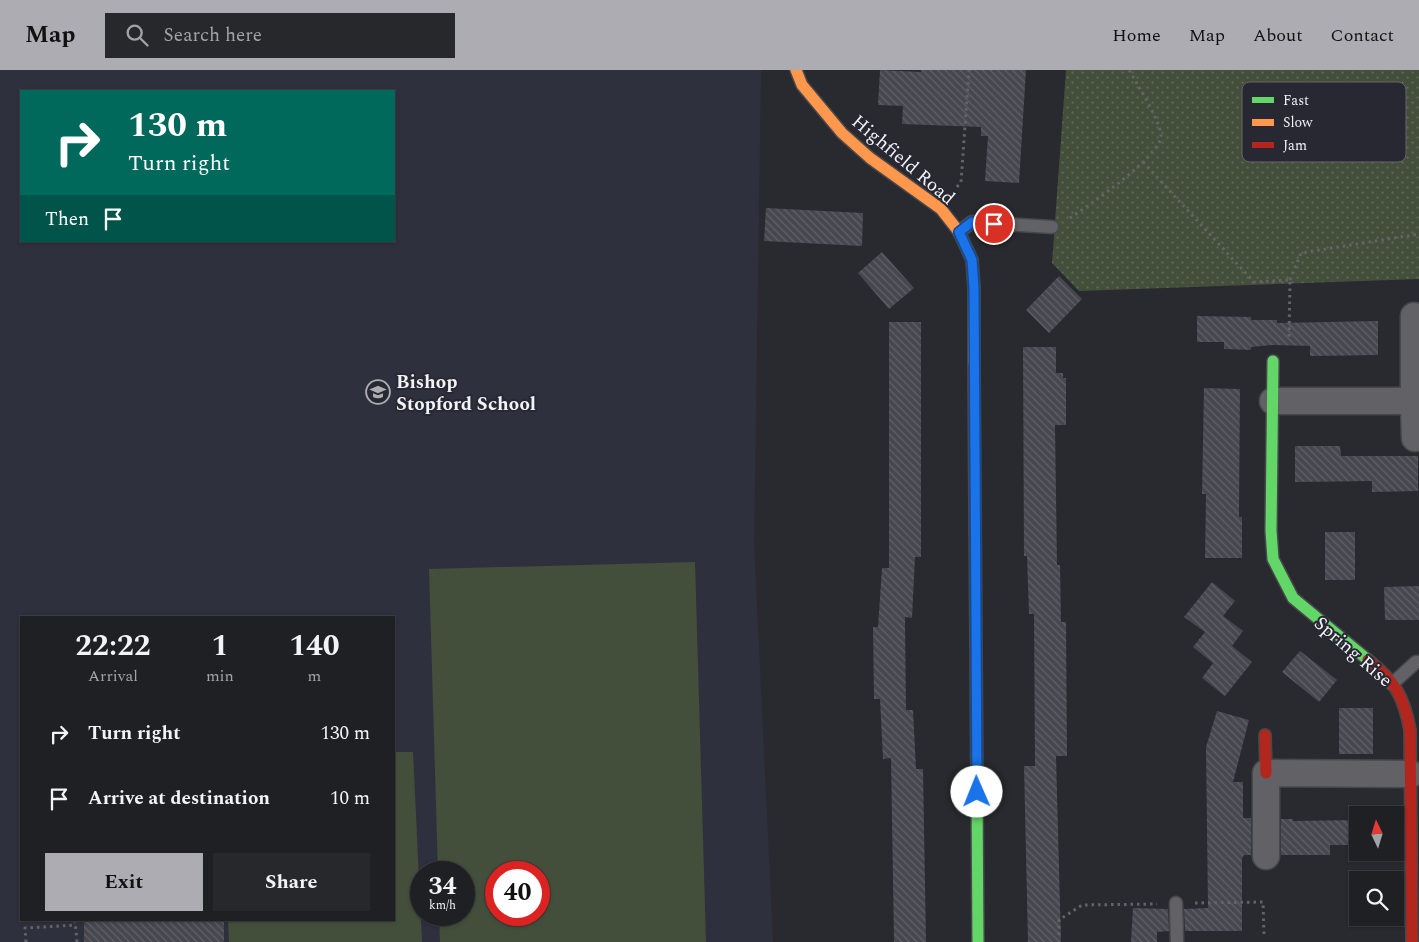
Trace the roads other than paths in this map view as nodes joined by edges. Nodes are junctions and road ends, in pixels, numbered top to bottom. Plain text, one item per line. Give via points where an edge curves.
1 (796, 70) edge
2 (1052, 227) road end
3 (959, 232) junction
4 (1414, 316) dead end
5 (1273, 361) road end
6 (1414, 400) junction
7 (1273, 401) junction
8 (1415, 438) dead end
9 (1419, 662) edge
10 (1392, 684) junction
11 (1265, 735) dead end
12 (1266, 773) junction
13 (1412, 774) junction
14 (1266, 856) dead end
15 (1176, 903) road end
16 (978, 942) edge
17 (1177, 942) edge
18 (1412, 942) edge

1 - 3 street, Highfield Road via 802,85 842,133 870,158 941,209
2 - 3 lane via 972,222
3 - 16 street, Highfield Road via 972,260 974,288
4 - 6 street
5 - 7 street, Spring Rise
6 - 7 street
6 - 8 street
7 - 10 street, Spring Rise via 1273,558 1294,598 1376,666
9 - 10 lane
10 - 13 street, Spring Rise via 1406,709
11 - 12 street
12 - 13 street
12 - 14 street
13 - 18 street, Spring Rise
15 - 17 lane

